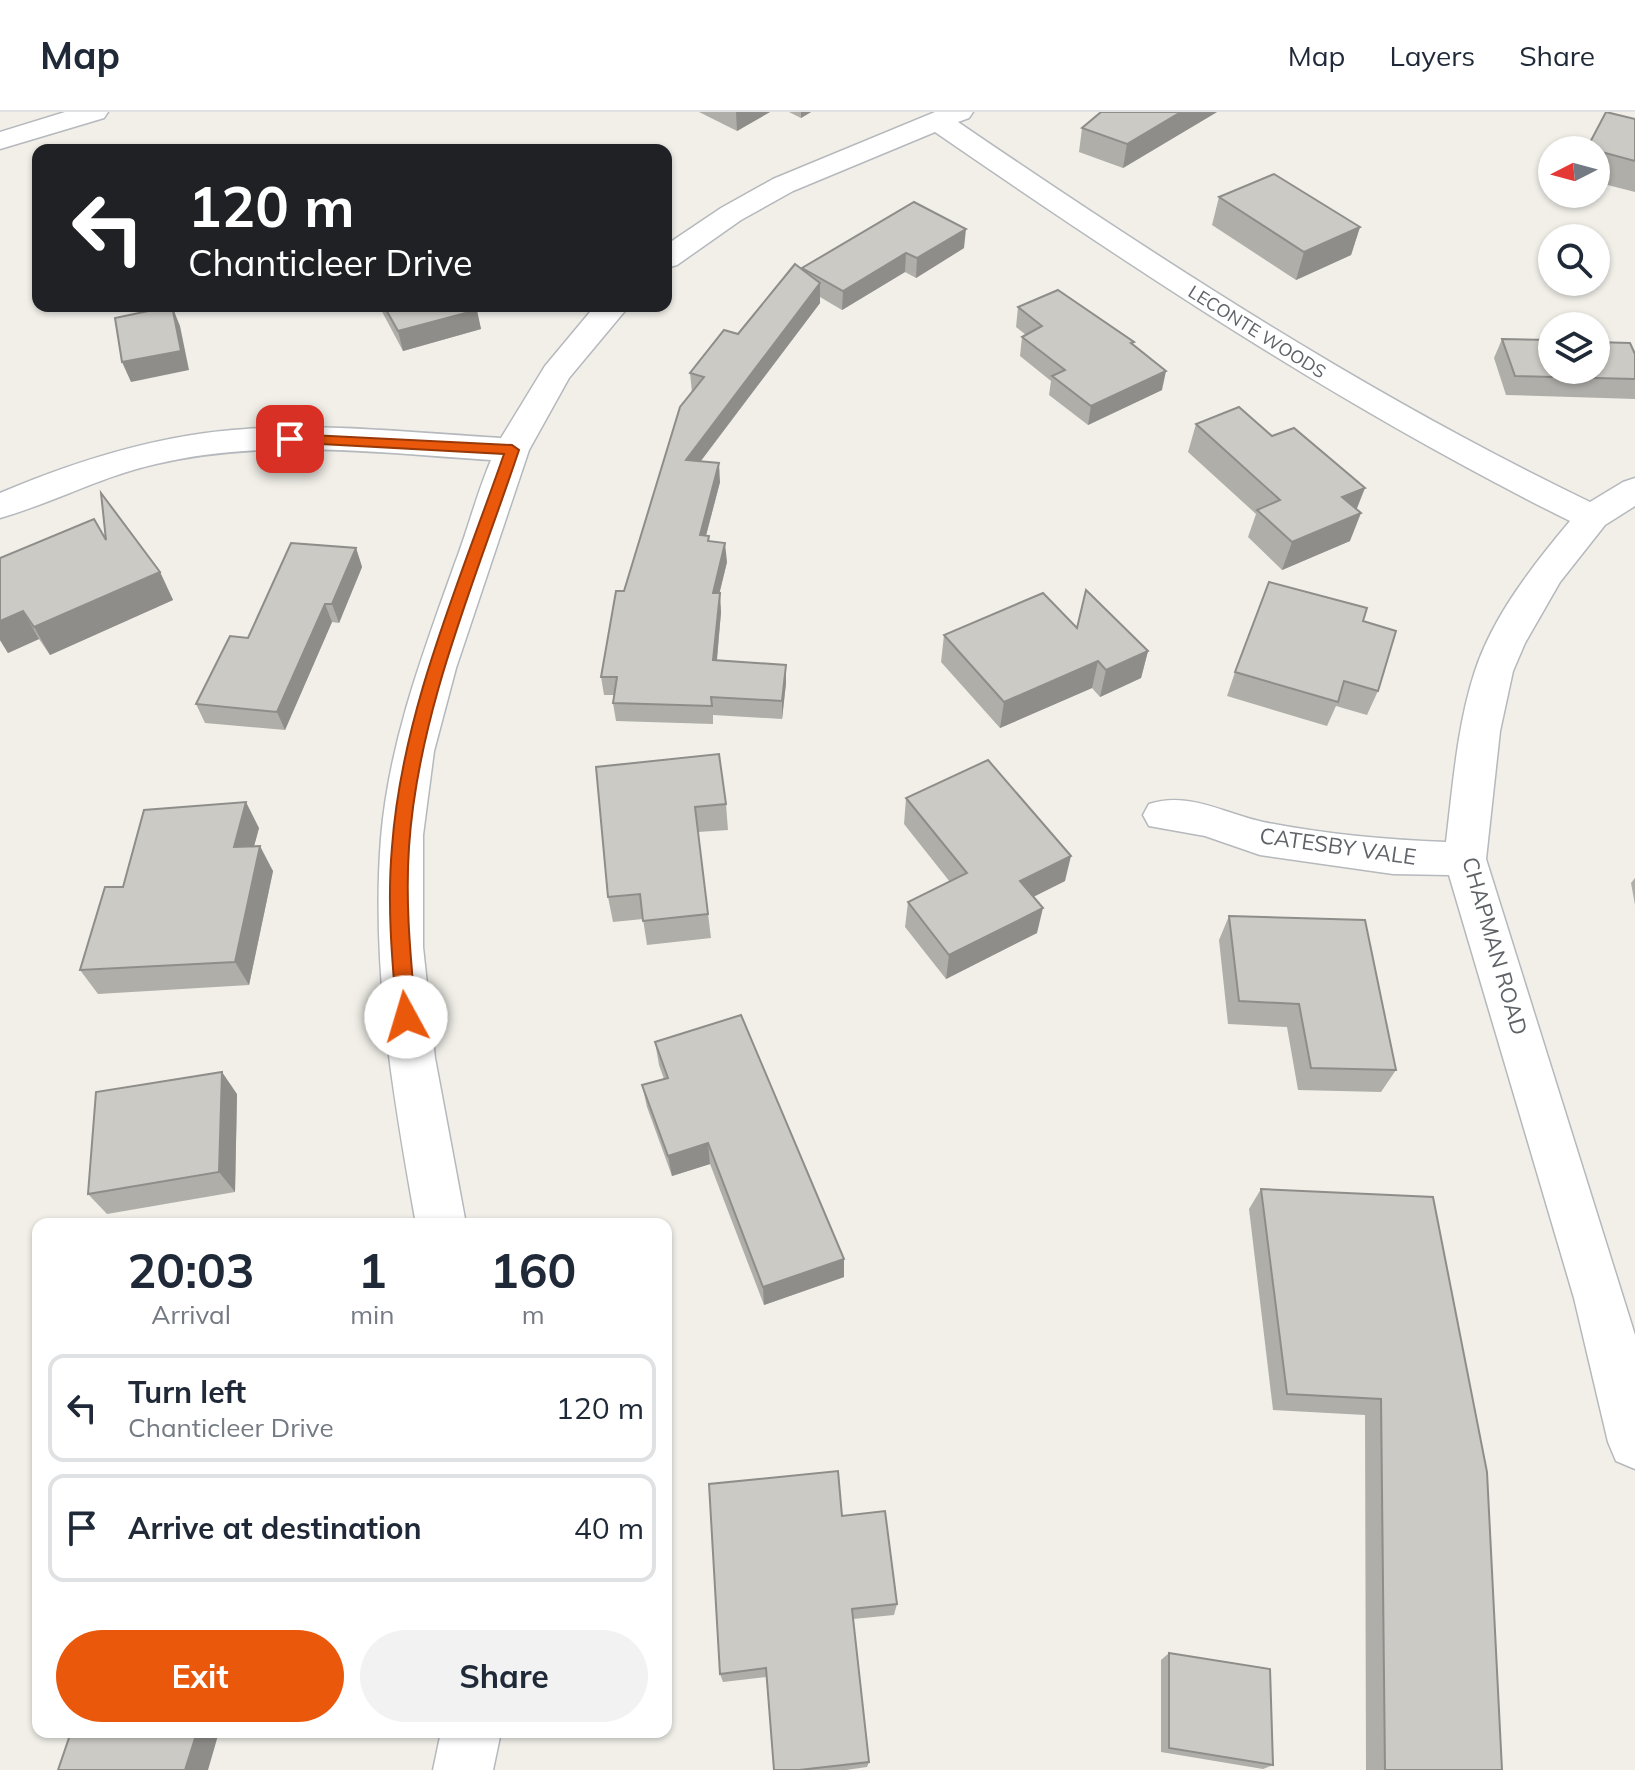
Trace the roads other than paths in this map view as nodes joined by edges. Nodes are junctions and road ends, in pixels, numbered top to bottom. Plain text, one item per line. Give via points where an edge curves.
1 (94, 112) edge
2 (948, 117) edge
3 (0, 141) edge
4 (672, 255) edge
5 (608, 312) edge
6 (512, 450) junction
7 (1635, 490) edge
8 (0, 506) edge
9 (1592, 517) junction
10 (1164, 815) dead end
11 (1465, 859) junction
12 (440, 1218) edge
13 (1635, 1442) edge
14 (470, 1738) edge
15 (463, 1770) edge

1 - 3 street
2 - 4 street via 783,185
2 - 9 street, LECONTE WOODS via 1269,342 1535,491
5 - 6 street via 557,373
6 - 8 street via 290,439 209,443 100,468
6 - 12 street via 428,698 400,845 403,991
7 - 9 street, CHAPMAN ROAD
9 - 11 street, CHAPMAN ROAD via 1546,574 1494,671 1480,731
10 - 11 street, CATESBY VALE via 1206,820 1260,838 1393,857
11 - 13 street, CHAPMAN ROAD via 1600,1298
14 - 15 street

